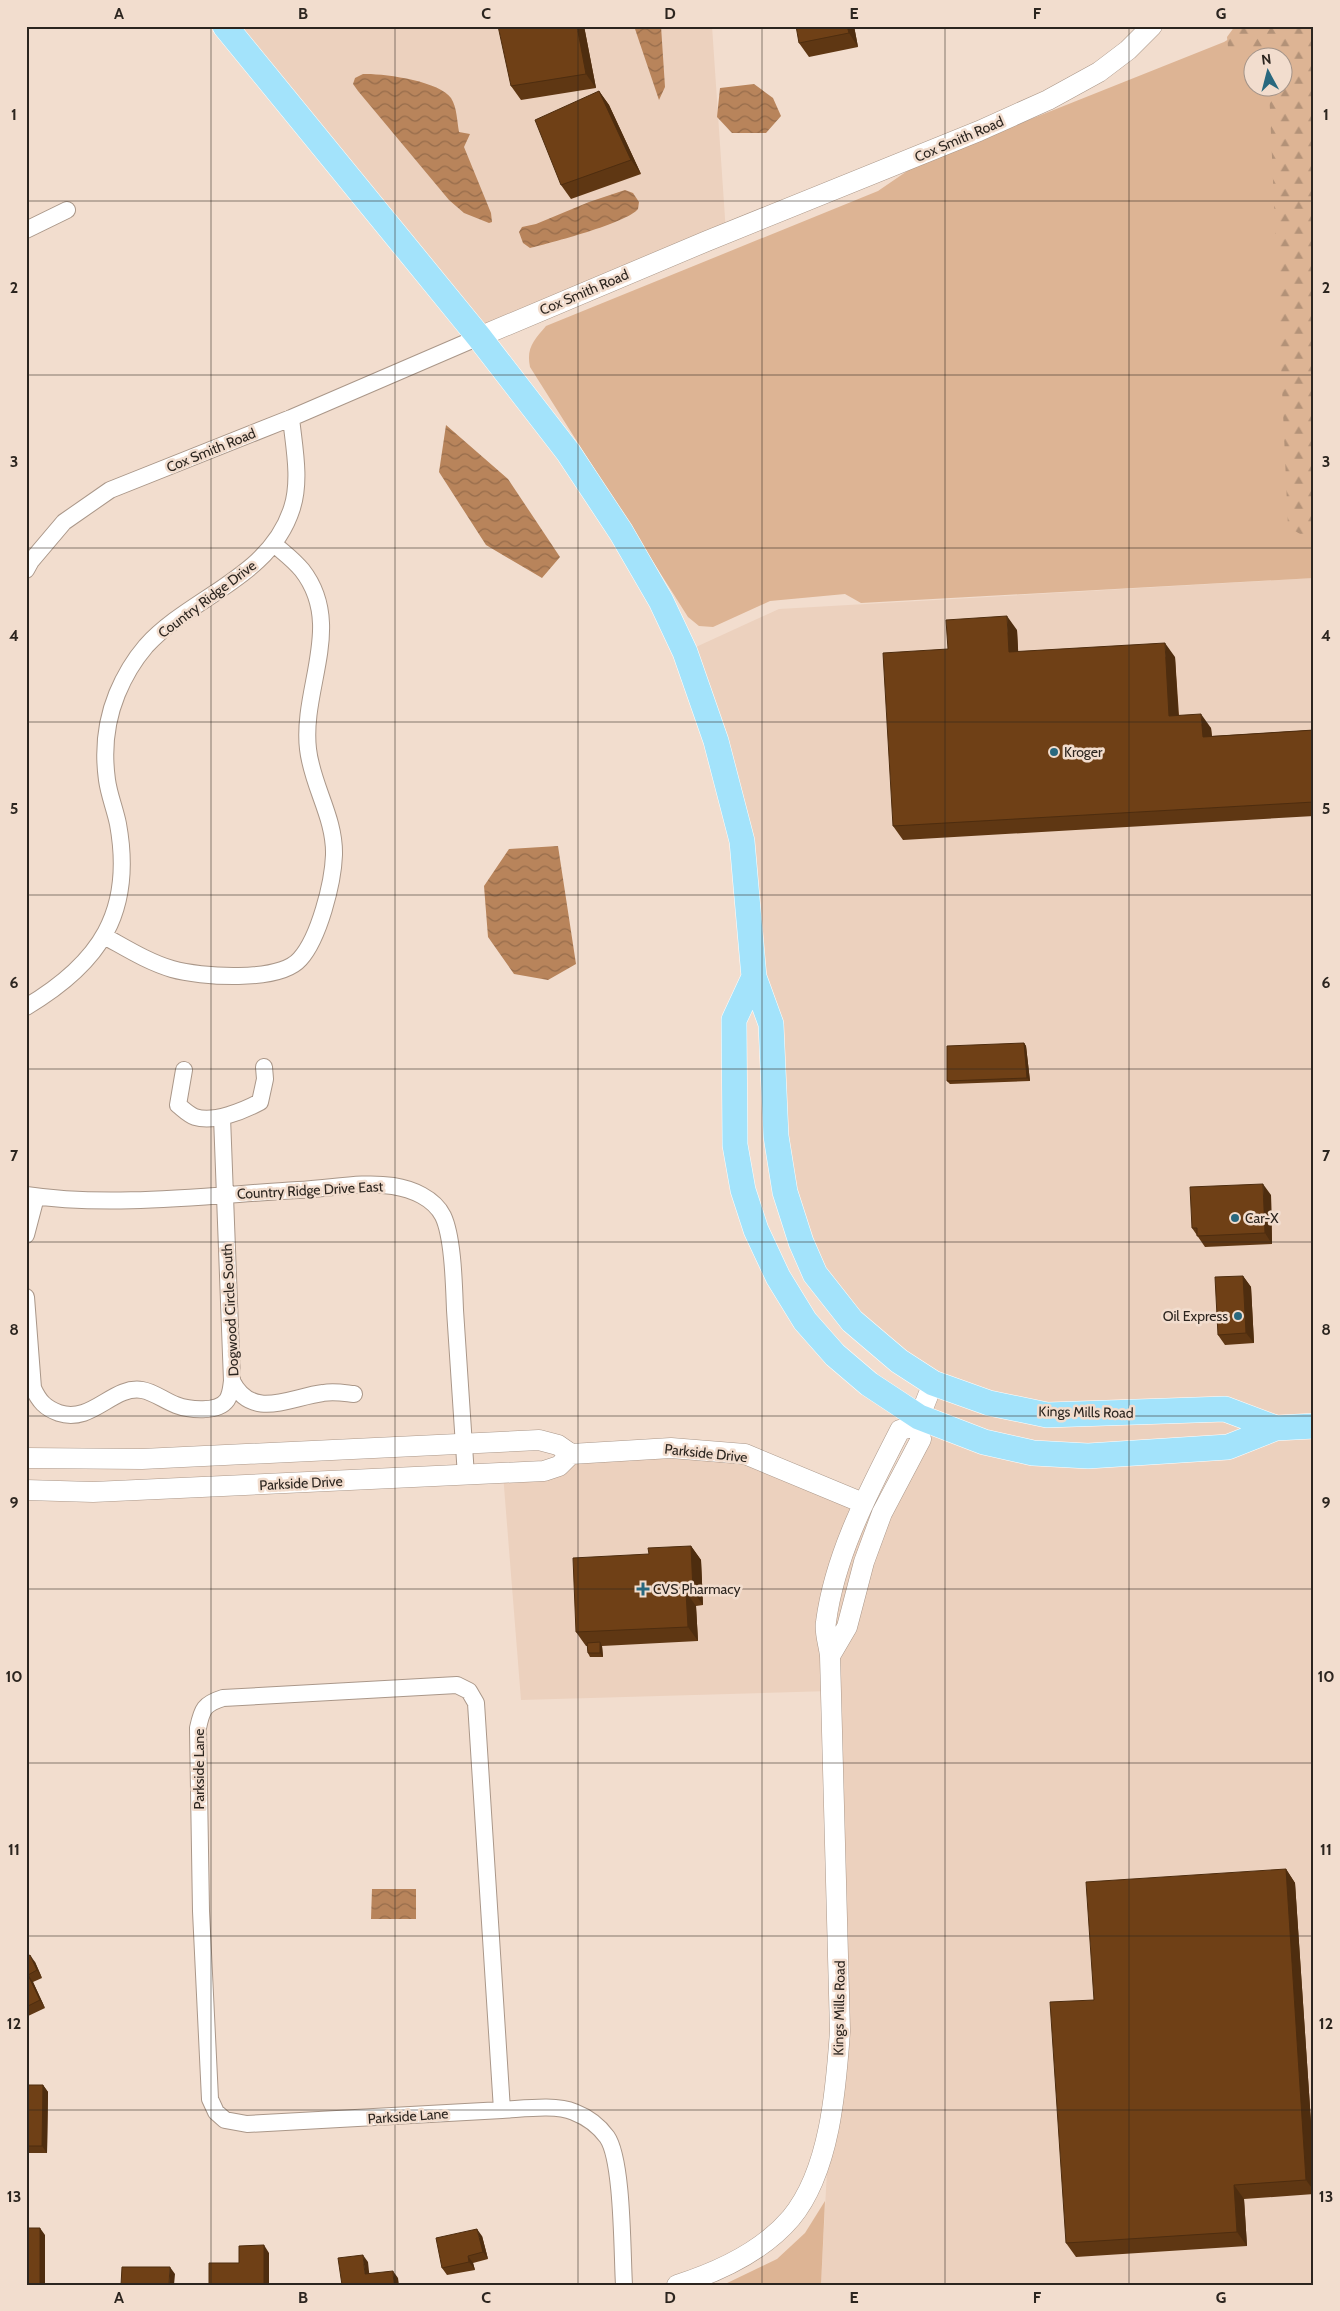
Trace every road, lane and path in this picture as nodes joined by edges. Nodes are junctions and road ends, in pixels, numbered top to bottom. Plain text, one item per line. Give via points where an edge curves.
1 (225, 26) edge
2 (1152, 26) edge
3 (67, 210) dead end
4 (26, 230) edge
5 (478, 337) junction
6 (291, 418) junction
7 (274, 544) junction
8 (26, 570) edge
9 (104, 936) junction
10 (754, 977) junction
11 (26, 1007) edge
12 (264, 1067) dead end
13 (184, 1070) dead end
14 (222, 1117) junction
15 (224, 1195) junction
16 (31, 1196) edge
17 (26, 1235) edge
18 (26, 1297) edge
19 (232, 1381) junction
20 (933, 1384) junction
21 (354, 1394) dead end
22 (918, 1422) junction
23 (1314, 1426) edge
24 (1276, 1428) junction
25 (464, 1444) junction
26 (571, 1454) junction
27 (26, 1458) edge
28 (466, 1476) junction
29 (26, 1490) edge
30 (863, 1503) junction
31 (830, 1656) junction
32 (502, 2110) junction
33 (624, 2285) edge
34 (677, 2285) edge

1 - 5 main road, Kings Mills Road
2 - 5 street, Cox Smith Road via 1099,72 1048,100
3 - 4 street
5 - 6 street, Cox Smith Road
5 - 10 main road, Kings Mills Road via 568,452 621,532 661,601 685,652 716,741 742,841
6 - 7 street, Country Ridge Drive via 296,485 292,508
6 - 8 street, Cox Smith Road via 110,490 64,522
7 - 9 street, Country Ridge Drive via 256,563 167,627 146,646 129,669 117,695 105,751 123,870 119,900
7 - 9 street via 302,569 310,581 322,623 307,732 310,763 327,811 333,841 330,886 321,916 300,959 273,971 244,976 200,975 171,969
9 - 11 street, Country Ridge Drive via 73,976
10 - 20 main road, Kings Mills Road via 771,1024 776,1136 785,1192 815,1274 852,1321 898,1361
10 - 22 main road via 734,1020 735,1144 743,1190 756,1230 778,1277 805,1321 835,1355
12 - 14 street via 260,1102 240,1113
13 - 14 street via 178,1105 195,1117
14 - 15 street, Dogwood Circle South
15 - 16 street, Country Ridge Drive East via 99,1201
15 - 19 street, Dogwood Circle South
15 - 25 street, Country Ridge Drive East via 374,1184 409,1190 434,1204 443,1216 447,1230 454,1283
16 - 17 street
18 - 19 street via 32,1388 39,1401 51,1410 64,1415 79,1414 125,1392 141,1389 177,1406 212,1408 227,1400
19 - 21 street, Dogwood Circle South via 238,1394 244,1398 266,1403 321,1393
20 - 22 street
20 - 24 main road, Kings Mills Road via 989,1403 1047,1415 1225,1409
22 - 24 main road, Kings Mills Road via 1033,1453 1088,1456 1228,1447
22 - 30 street, Kings Mills Road via 900,1430
22 - 31 street via 921,1439 882,1513 864,1562 847,1627
23 - 24 main road, Kings Mills Road
25 - 26 street via 539,1440 558,1445
25 - 27 street via 142,1459
25 - 28 street, Country Ridge Drive East
26 - 28 street, Parkside Drive via 559,1466 544,1471
26 - 30 street, Parkside Drive via 671,1448 745,1454
28 - 29 street, Parkside Drive via 93,1492
30 - 31 street, Kings Mills Road via 840,1564 825,1624
31 - 34 street, Kings Mills Road via 840,2032 829,2132 815,2173 792,2217 756,2248
32 - 32 street, Parkside Lane via 476,1703 470,1692 457,1685 223,1698 210,1702 202,1711 198,1738 209,2089 216,2112 225,2120 247,2124
32 - 33 street, Parkside Lane via 540,2108 573,2111 594,2123 608,2138 618,2167

